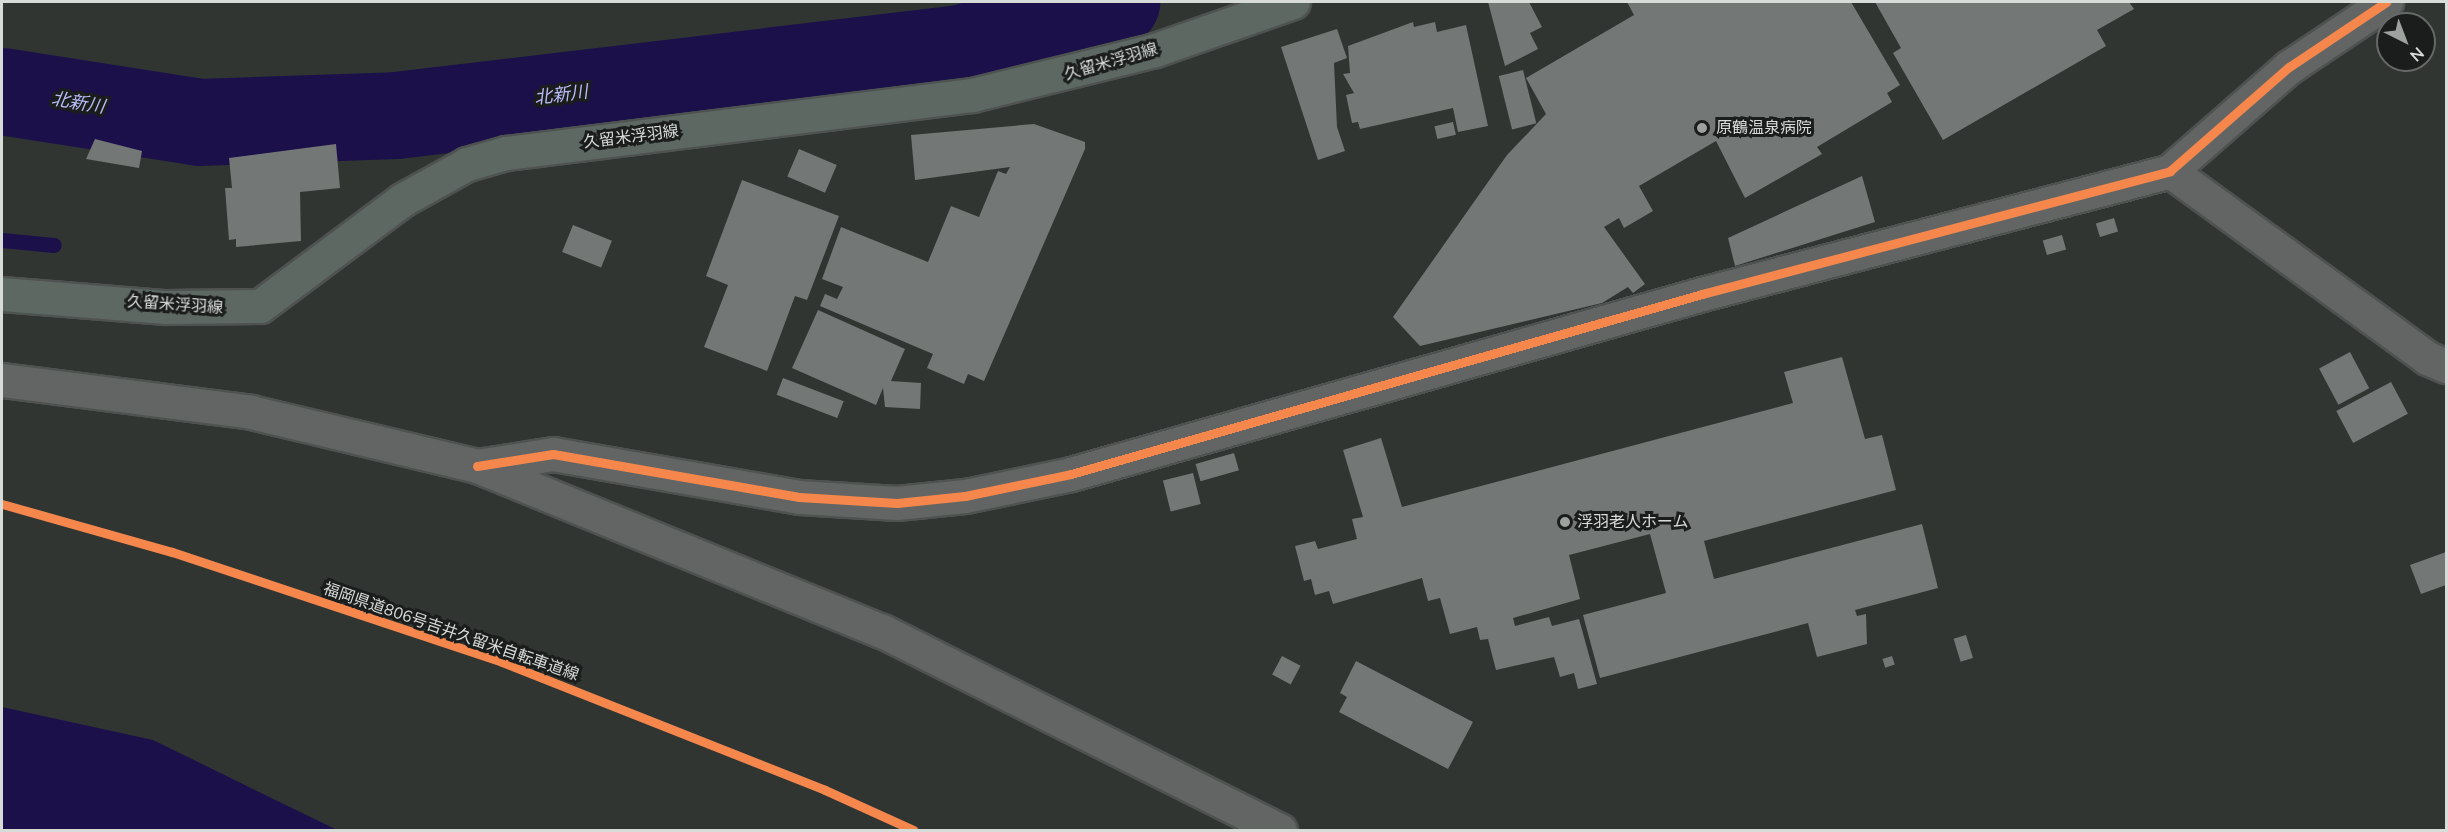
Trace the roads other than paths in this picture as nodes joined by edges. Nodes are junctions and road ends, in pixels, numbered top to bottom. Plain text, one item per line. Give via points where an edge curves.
1 (1293, 2) edge
2 (2386, 2) edge
3 (2170, 171) junction
4 (2, 294) edge
5 (2446, 366) edge
6 (2, 380) edge
7 (477, 466) junction
8 (1280, 831) edge

1 - 4 main road, 久留米浮羽線 via 1155,50 972,95 506,153 467,164 402,200 260,306 165,307
2 - 3 street via 2289,67
3 - 5 street via 2427,358
3 - 7 street via 1702,294 1071,474 965,496 897,503 799,497 553,454
6 - 7 street via 251,412
7 - 8 street via 882,631

